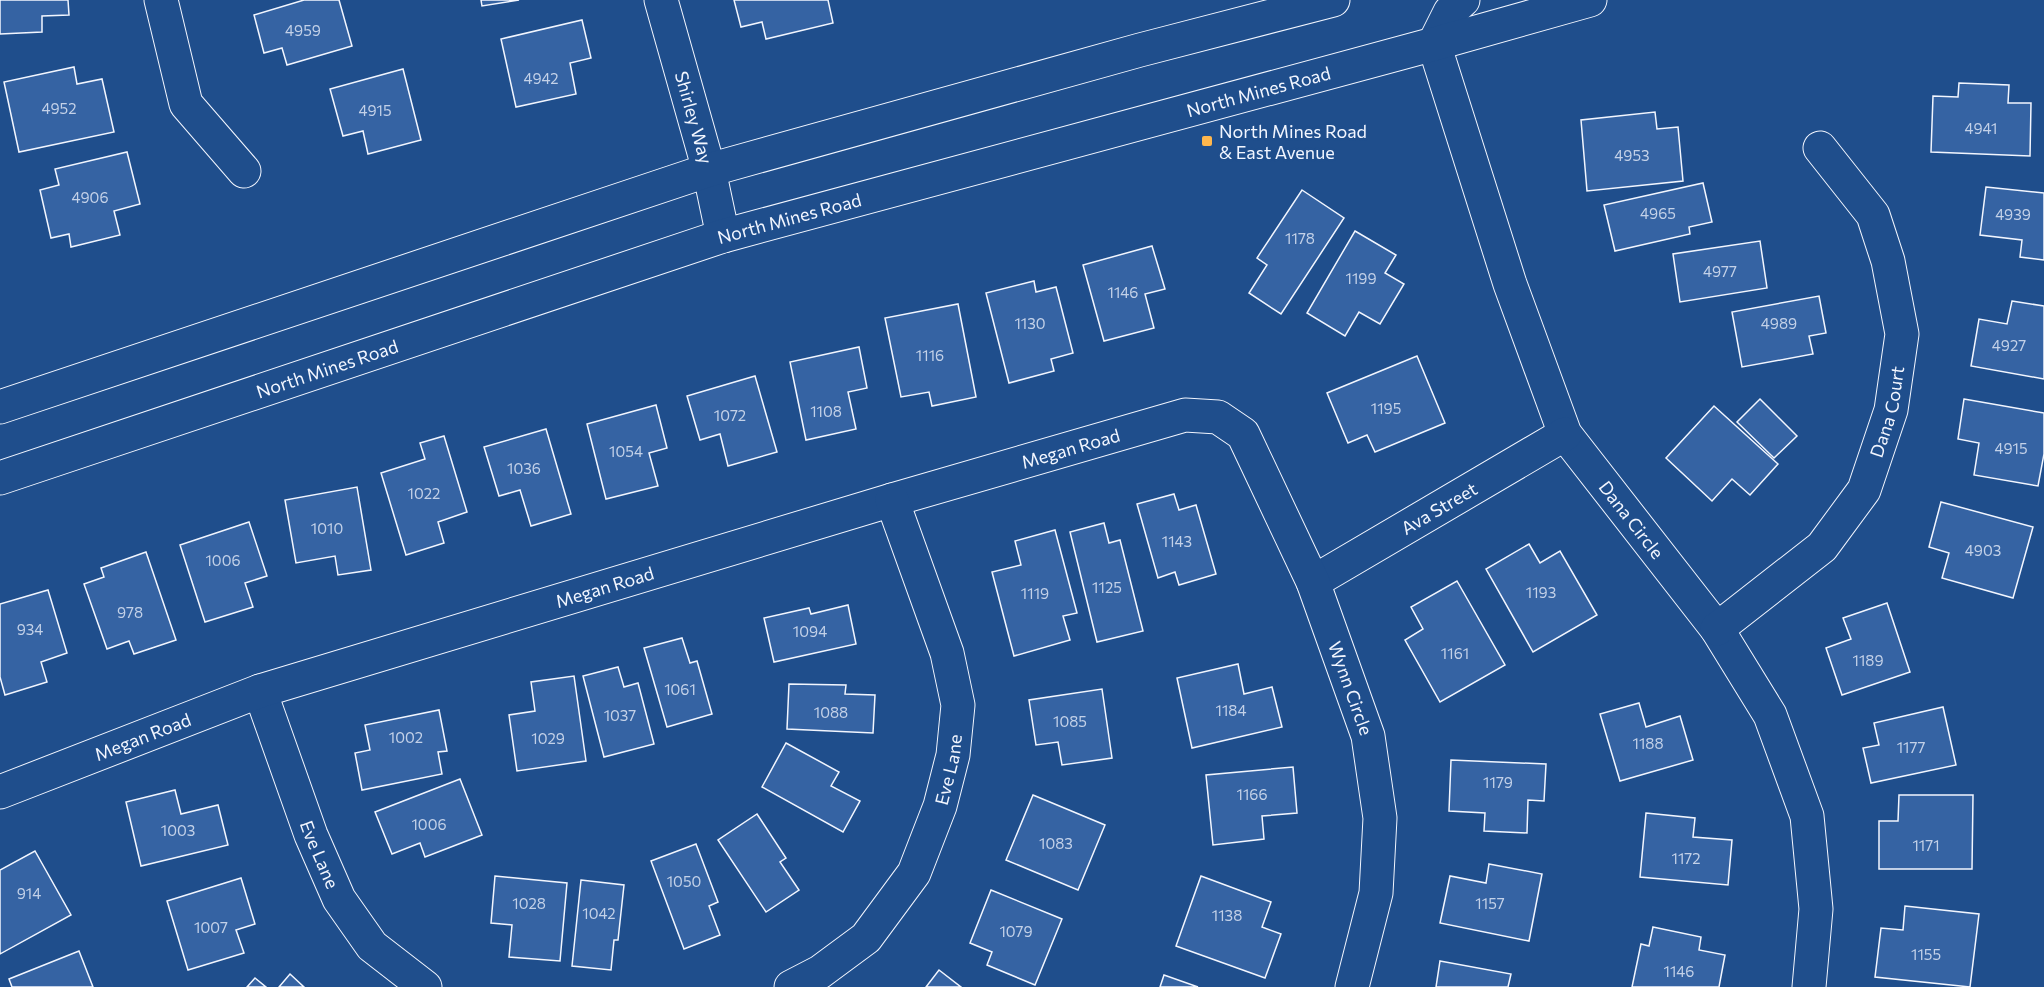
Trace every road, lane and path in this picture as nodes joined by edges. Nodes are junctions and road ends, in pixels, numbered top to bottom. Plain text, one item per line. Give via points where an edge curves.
1 (161, 0) edge
2 (661, 0) edge
3 (1333, 0) edge
4 (1463, 0) edge
5 (1590, 0) edge
6 (1434, 44) junction
7 (1820, 148) dead end
8 (709, 170) junction
9 (244, 171) dead end
10 (723, 236) junction
11 (0, 407) edge
12 (1218, 417) joint
13 (1565, 434) junction
14 (0, 478) edge
15 (892, 500) junction
16 (1312, 582) junction
17 (1717, 629) junction
18 (260, 691) junction
19 (0, 792) edge
20 (425, 987) edge
21 (791, 987) edge
22 (1352, 987) edge
23 (1809, 987) edge

1 - 9 street via 186,104
2 - 8 street, Shirley Way
3 - 8 street
4 - 6 street via 1450,12
5 - 6 street, North Mines Road
6 - 10 street, North Mines Road
6 - 13 street, Dana Circle via 1510,284
7 - 17 street, Dana Court via 1873,215 1888,261 1902,334 1891,410 1864,490 1822,547
8 - 10 street, Shirley Way
8 - 11 street
10 - 14 street, North Mines Road
12 - 15 street, Megan Road via 1185,415
12 - 16 street, Wynn Circle via 1243,434
13 - 16 street, Ava Street
13 - 17 street, Dana Circle
15 - 18 street, Megan Road
15 - 21 street, Eve Lane via 947,653 958,705 953,755 940,806 914,873 866,938 820,972
16 - 22 street, Wynn Circle via 1368,736 1380,818 1376,893
17 - 23 street, Dana Circle via 1770,715 1807,816 1816,909
18 - 19 street, Megan Road
18 - 20 street, Eve Lane via 311,835 339,898 372,946

